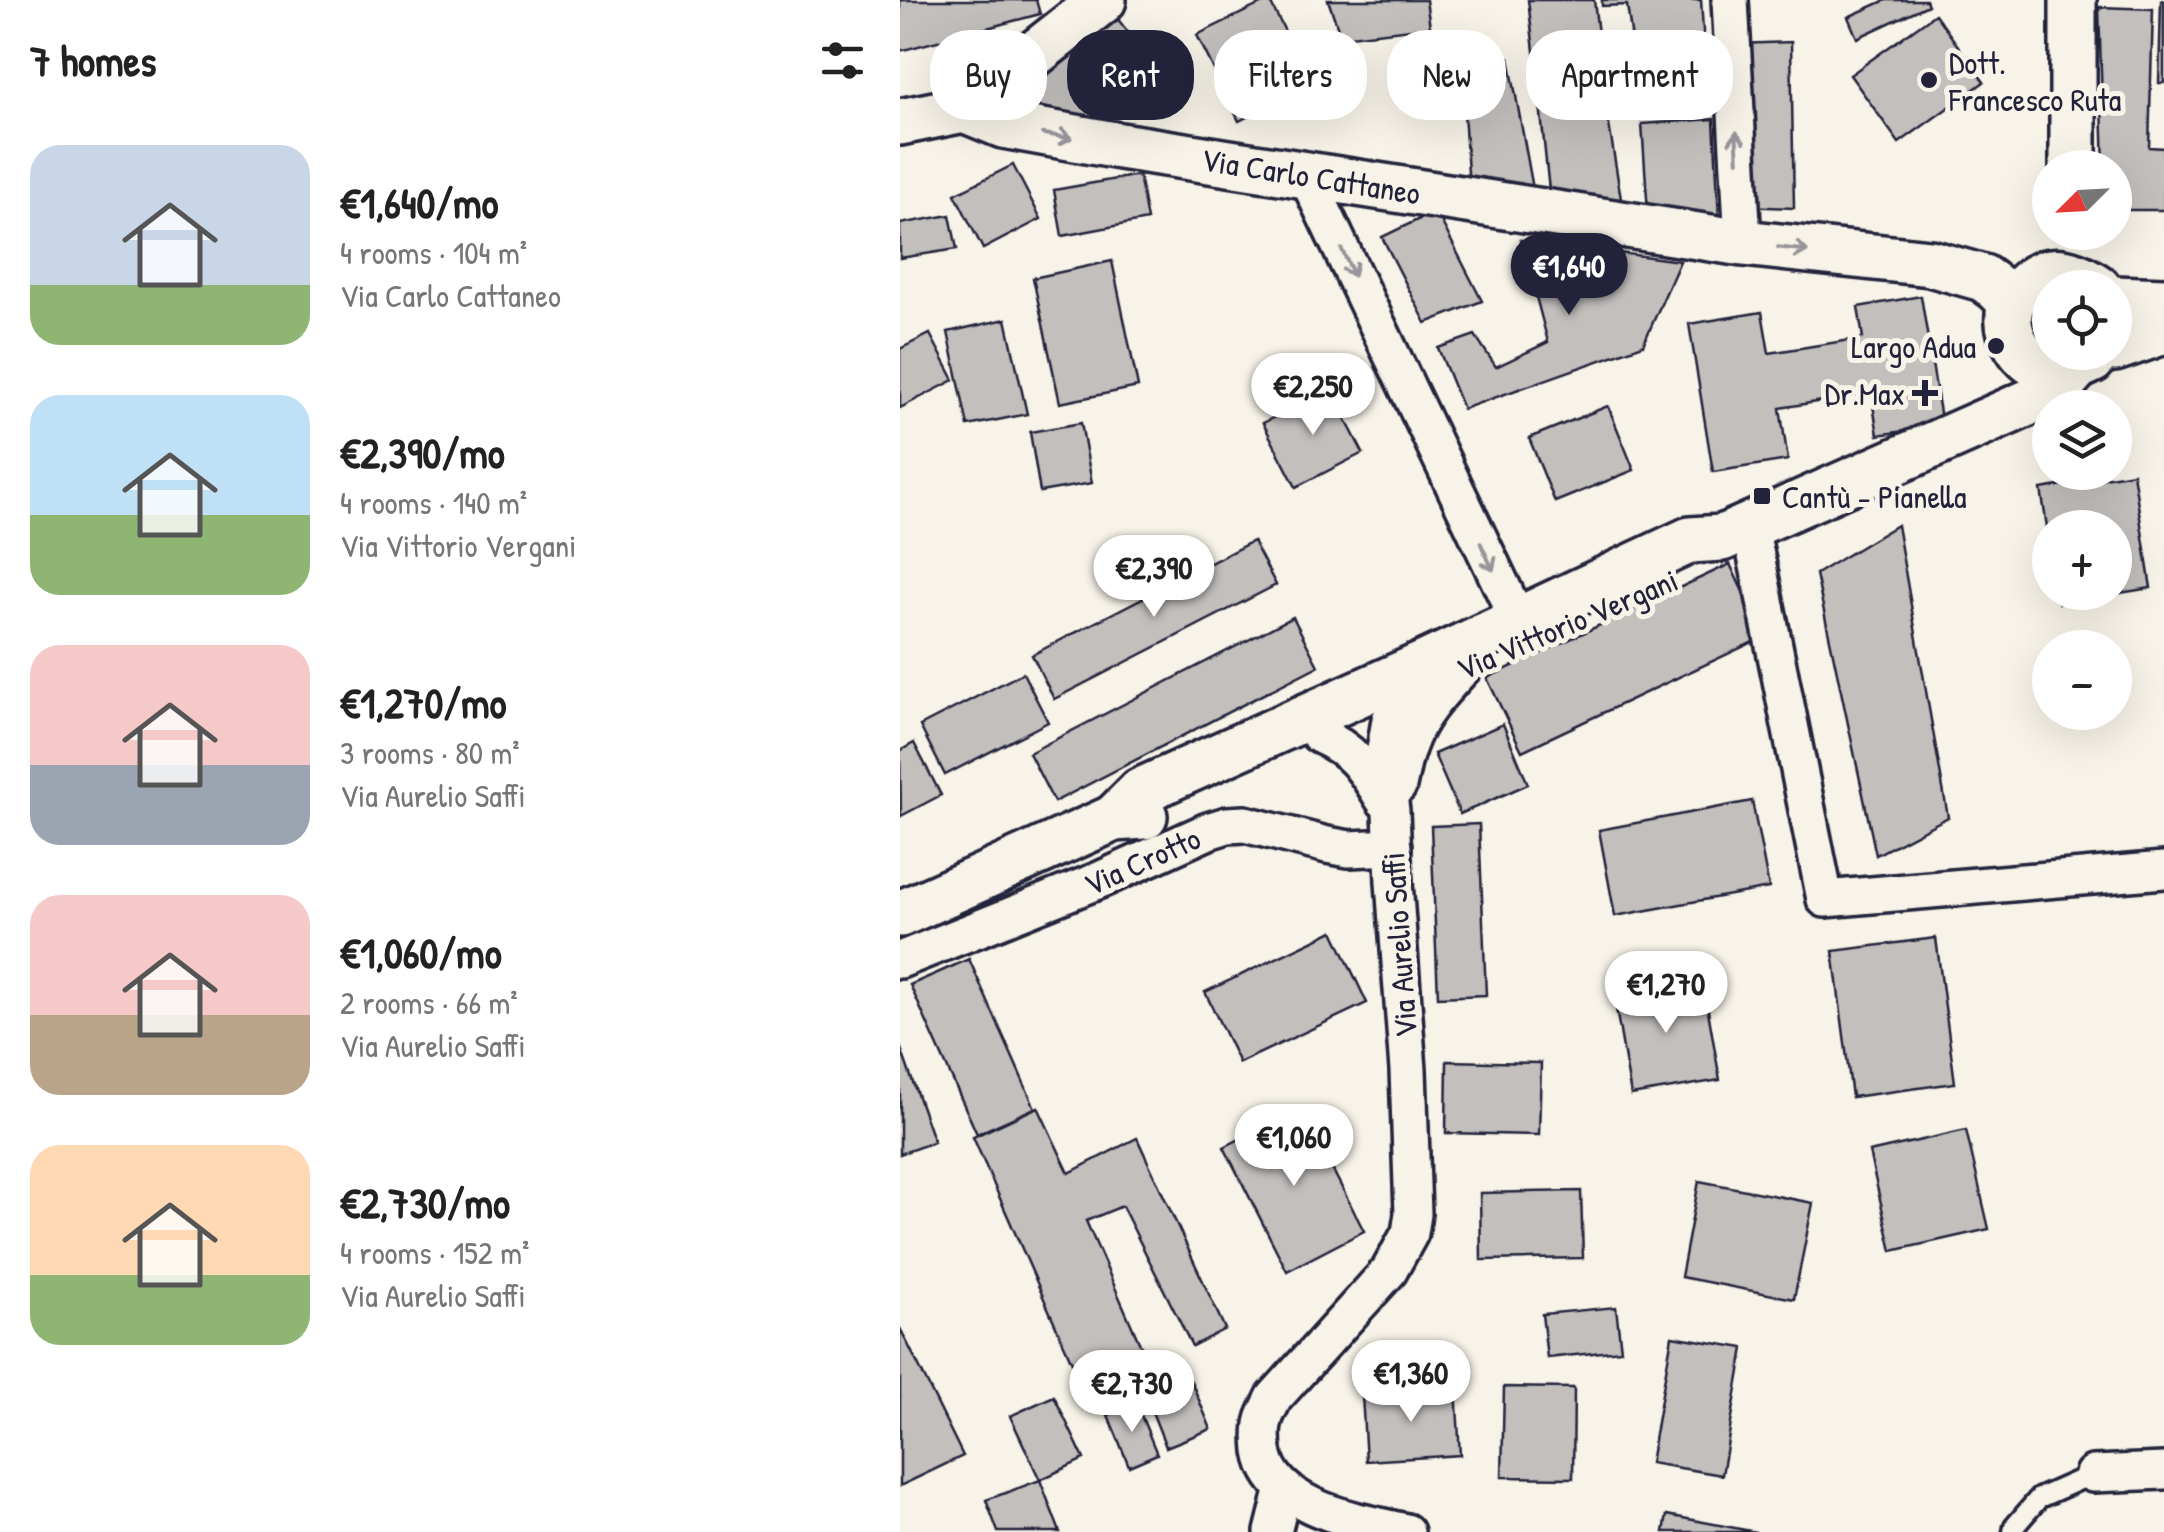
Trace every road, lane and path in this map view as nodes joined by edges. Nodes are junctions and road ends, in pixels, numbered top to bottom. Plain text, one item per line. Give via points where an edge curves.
1 (1104, 0) edge
2 (1730, 0) edge
3 (2074, 0) edge
4 (1047, 44) edge
5 (930, 116) edge
6 (991, 120) edge
7 (900, 122) edge
8 (2073, 150) edge
9 (1306, 175) junction
10 (1742, 243) junction
11 (2032, 279) edge
12 (2132, 289) edge
13 (2164, 301) edge
14 (2011, 321) junction
15 (2164, 331) edge
16 (2132, 343) edge
17 (2032, 361) edge
18 (2080, 370) edge
19 (1940, 443) junction
20 (1736, 532) junction
21 (1518, 620) junction
22 (1430, 675) junction
23 (1320, 736) junction
24 (1114, 818) junction
25 (1392, 829) junction
26 (2164, 870) edge
27 (900, 914) edge
28 (900, 960) edge
29 (2164, 1471) edge
30 (2093, 1474) joint
31 (1284, 1488) junction
32 (1273, 1532) edge
33 (1406, 1532) edge
34 (2012, 1532) edge

1 - 4 street
10 -> 2 street
3 - 8 street
5 - 7 street
6 -> 9 street, Via Carlo Cattaneo
9 - 10 street, Via Carlo Cattaneo
9 -> 21 street
10 -> 14 street, Via Carlo Cattaneo via 1966,272 2008,299
11 - 14 street via 2016,295
12 - 13 street
14 - 17 street
14 - 19 street, Via Vittorio Vergani via 2009,362 2001,376
15 - 16 street
18 - 19 street, Via Vittorio Vergani via 2048,394
19 - 20 street, Via Vittorio Vergani
20 - 21 street, Via Vittorio Vergani via 1690,540
20 - 22 street, Via Vittorio Vergani via 1702,566
20 - 26 street via 1825,899
21 - 22 street, Via Vittorio Vergani
22 - 23 street, Via Vittorio Vergani
22 - 24 street, Via Vittorio Vergani via 1141,791
22 - 25 street, Via Aurelio Saffi via 1435,698 1408,746
22 - 25 street, Via Aurelio Saffi via 1390,720 1384,756
23 - 24 street, Via Vittorio Vergani via 1155,815
23 - 25 street, Via Aurelio Saffi via 1360,761
24 - 27 street, Via Vittorio Vergani
25 - 28 street, Via Crotto via 1350,849 1227,825
25 - 31 street, Via Aurelio Saffi via 1408,1070 1410,1234 1389,1271 1274,1398 1264,1420 1264,1460
29 - 30 street
30 - 34 lane via 2039,1498
31 - 32 street
31 - 33 street via 1334,1514

